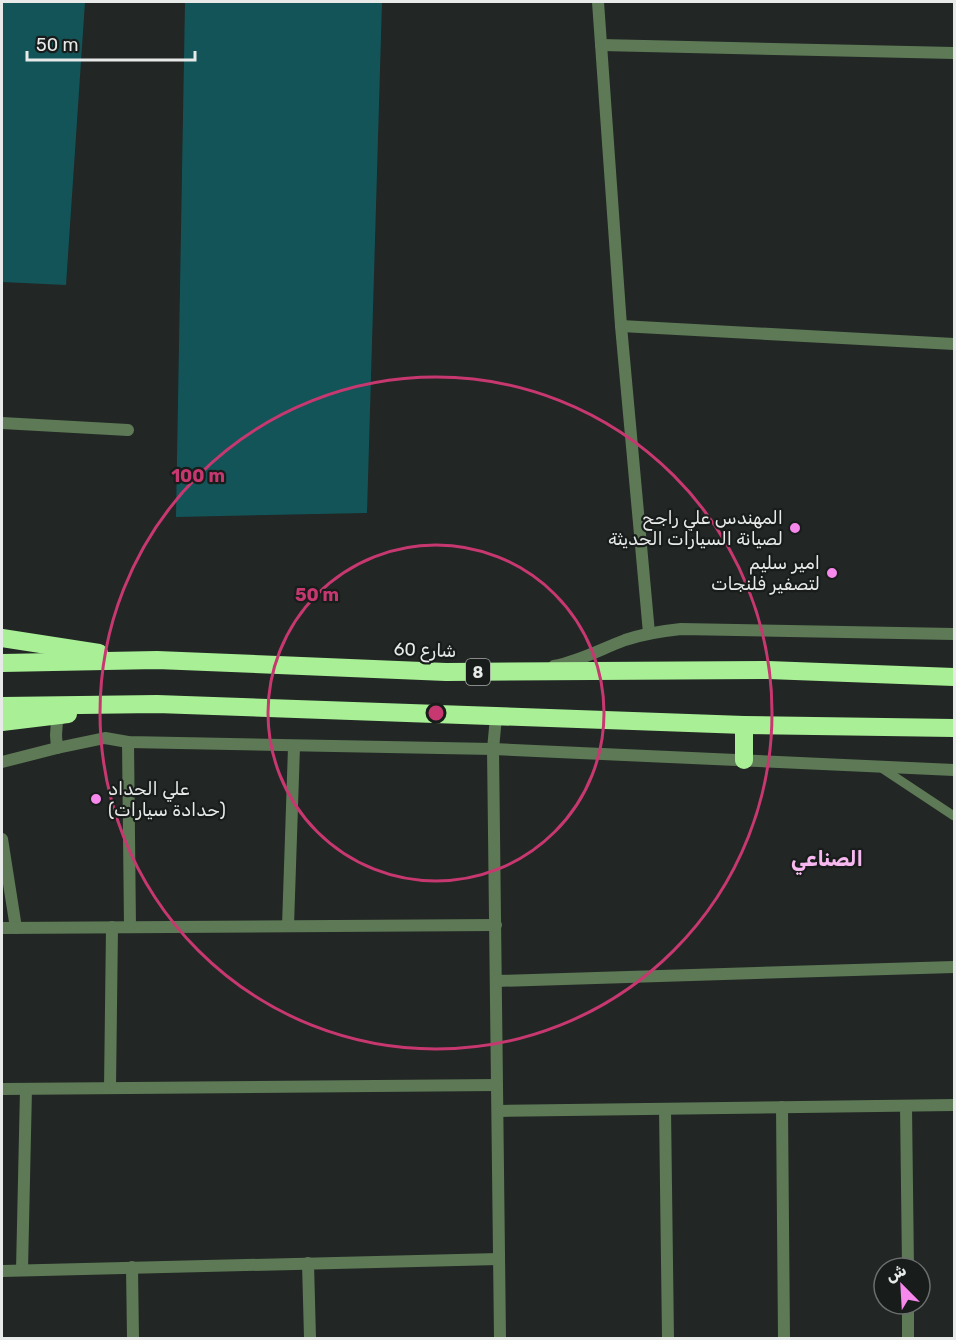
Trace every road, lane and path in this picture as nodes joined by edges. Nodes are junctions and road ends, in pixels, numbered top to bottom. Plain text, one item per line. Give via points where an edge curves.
1 (598, 2) edge
2 (601, 45) junction
3 (954, 53) edge
4 (621, 326) junction
5 (954, 344) edge
6 (2, 423) edge
7 (128, 430) dead end
8 (649, 633) junction
9 (954, 634) edge
10 (2, 638) edge
11 (157, 660) junction
12 (2, 663) edge
13 (526, 672) junction
14 (954, 677) edge
15 (157, 704) junction
16 (2, 706) edge
17 (66, 715) junction
18 (496, 717) junction
19 (2, 722) edge
20 (744, 725) junction
21 (954, 728) edge
22 (128, 742) junction
23 (294, 747) junction
24 (57, 748) junction
25 (493, 749) junction
26 (744, 760) junction
27 (2, 762) edge
28 (880, 767) junction
29 (954, 770) edge
30 (954, 816) edge
31 (2, 839) edge
32 (496, 925) junction
33 (288, 926) junction
34 (112, 927) junction
35 (130, 927) junction
36 (2, 928) edge
37 (16, 928) junction
38 (954, 967) edge
39 (496, 981) junction
40 (497, 1085) junction
41 (110, 1088) junction
42 (2, 1089) edge
43 (26, 1089) junction
44 (954, 1104) edge
45 (906, 1106) junction
46 (782, 1107) junction
47 (665, 1109) junction
48 (498, 1111) junction
49 (908, 1256) edge
50 (499, 1259) junction
51 (308, 1263) junction
52 (132, 1267) junction
53 (2, 1270) edge
54 (22, 1270) junction
55 (908, 1316) edge
56 (133, 1338) edge
57 (310, 1338) edge
58 (500, 1338) edge
59 (668, 1338) edge
60 (784, 1338) edge
61 (908, 1338) edge

1 - 2 street
2 - 3 street
2 - 4 street
4 - 5 street
4 - 8 street
6 - 7 street
8 - 9 street via 697,629
8 - 13 street via 561,665
10 - 11 highway
11 - 12 highway, شارع 60 / 8
11 - 13 highway, شارع 60 / 8
13 - 14 highway, شارع 60 / 8 via 768,670
15 - 16 highway
15 - 17 highway
15 - 18 highway
17 - 19 highway
17 - 24 street via 57,721
18 - 20 highway
18 - 25 street
20 - 21 highway
20 - 26 highway
22 - 23 street
22 - 24 street via 105,738
22 - 35 street
23 - 25 street
23 - 33 street
24 - 27 street
25 - 26 street
25 - 32 street
26 - 28 street
28 - 29 street
28 - 30 lane
31 - 37 street
32 - 33 street
32 - 39 street
33 - 35 street
34 - 35 street
34 - 37 street
34 - 41 street
36 - 37 street
38 - 39 street
39 - 40 street
40 - 41 street
40 - 48 street
41 - 43 street
42 - 43 street
43 - 54 street
44 - 45 street
45 - 46 street
45 - 49 street
46 - 47 street
46 - 60 street
47 - 48 street
47 - 59 street
48 - 50 street
50 - 51 street
50 - 58 street
51 - 52 street
51 - 57 street
52 - 54 street
52 - 56 street
53 - 54 street
55 - 61 street

